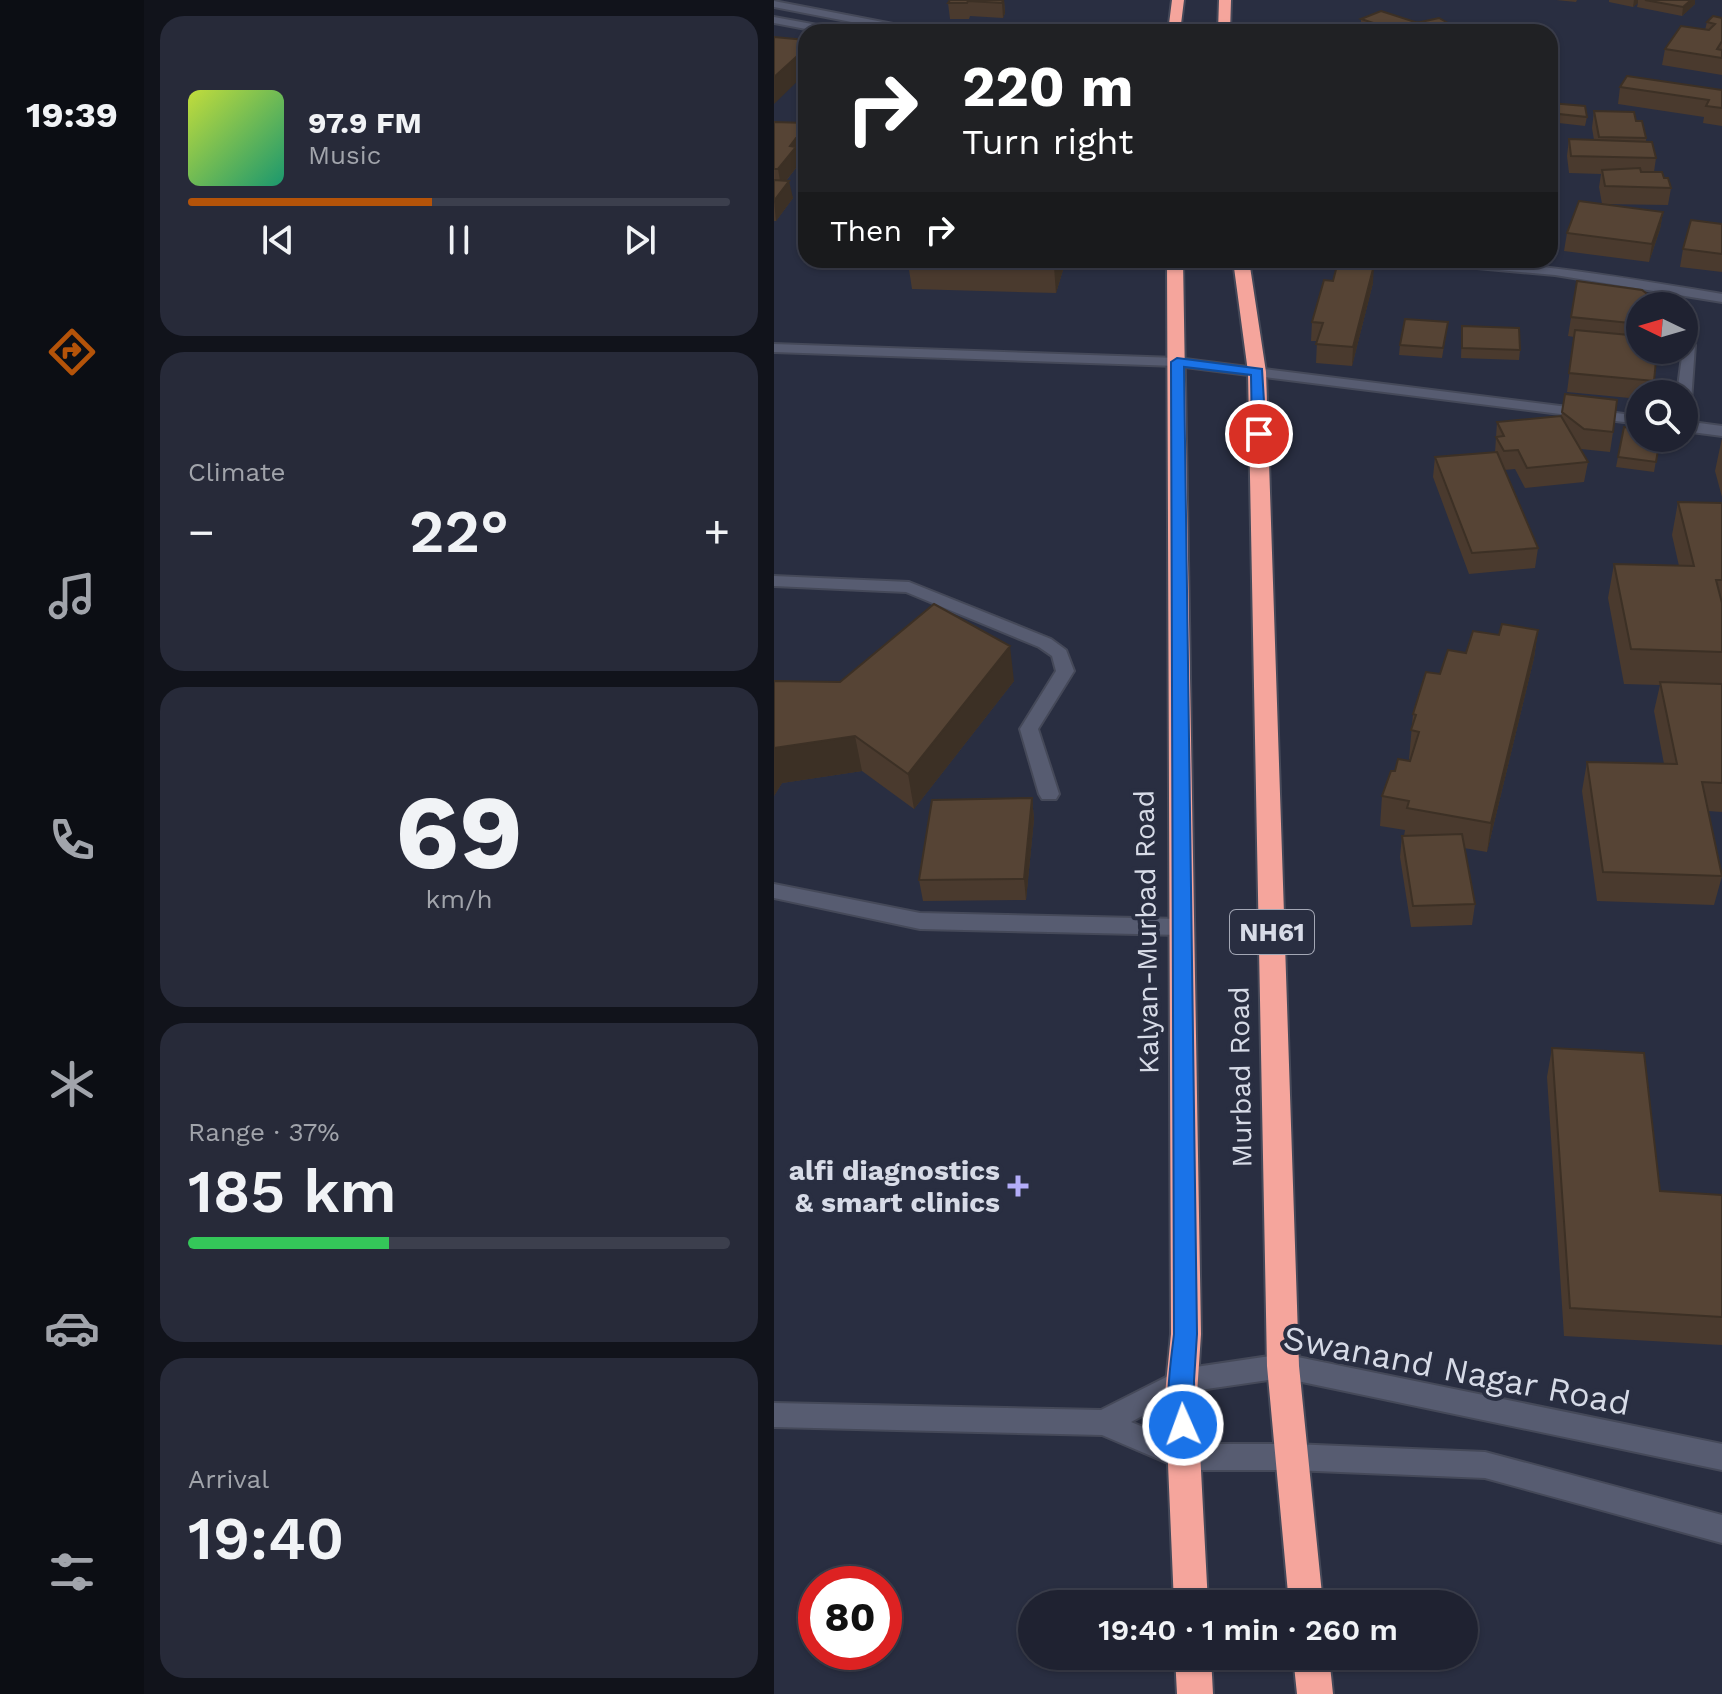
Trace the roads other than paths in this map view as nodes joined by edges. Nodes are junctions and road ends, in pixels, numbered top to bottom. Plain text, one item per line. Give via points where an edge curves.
1 (1178, 0) edge
2 (1225, 0) edge
3 (774, 4) edge
4 (774, 20) edge
5 (878, 24) edge
6 (1175, 24) edge
7 (1224, 24) edge
8 (798, 25) edge
9 (1175, 268) edge
10 (1242, 268) edge
11 (1522, 268) edge
12 (1722, 298) edge
13 (774, 348) edge
14 (1177, 362) junction
15 (1257, 372) junction
16 (1626, 418) edge
17 (1698, 428) edge
18 (1722, 431) edge
19 (774, 581) edge
20 (1049, 794) dead end
21 (774, 891) edge
22 (1181, 927) junction
23 (1283, 1366) junction
24 (1182, 1381) junction
25 (774, 1415) edge
26 (1103, 1423) junction
27 (1184, 1457) junction
28 (1292, 1457) junction
29 (1722, 1457) edge
30 (1722, 1529) edge
31 (1190, 1590) edge
32 (1305, 1590) edge
33 (1194, 1670) edge
34 (1312, 1670) edge
35 (1195, 1694) edge
36 (1315, 1694) edge

1 - 6 highway
2 - 7 highway
3 - 5 street
4 - 8 street
9 - 14 highway, Kalyan-Murbad Road
10 - 15 highway, Murbad Road / NH61
11 - 12 street
13 - 14 street
14 - 15 street
14 - 22 highway, Kalyan-Murbad Road
15 - 16 street
15 - 23 highway, Murbad Road / NH61
17 - 18 street
19 - 20 street via 909,587 1060,654 1065,671 1029,729
21 - 22 street via 920,921
22 - 24 highway, Kalyan-Murbad Road via 1186,1334
23 - 24 street, Swanand Nagar Road
23 - 28 highway, Murbad Road / NH61
23 - 29 street, Swanand Nagar Road
24 - 26 street, Swanand Nagar Road
24 - 27 highway, Kalyan-Murbad Road
25 - 26 street
26 - 27 street
27 - 28 street
27 - 31 highway, Kalyan-Murbad Road
28 - 30 street via 1485,1465
28 - 32 highway, Murbad Road / NH61
33 - 35 highway
34 - 36 highway

